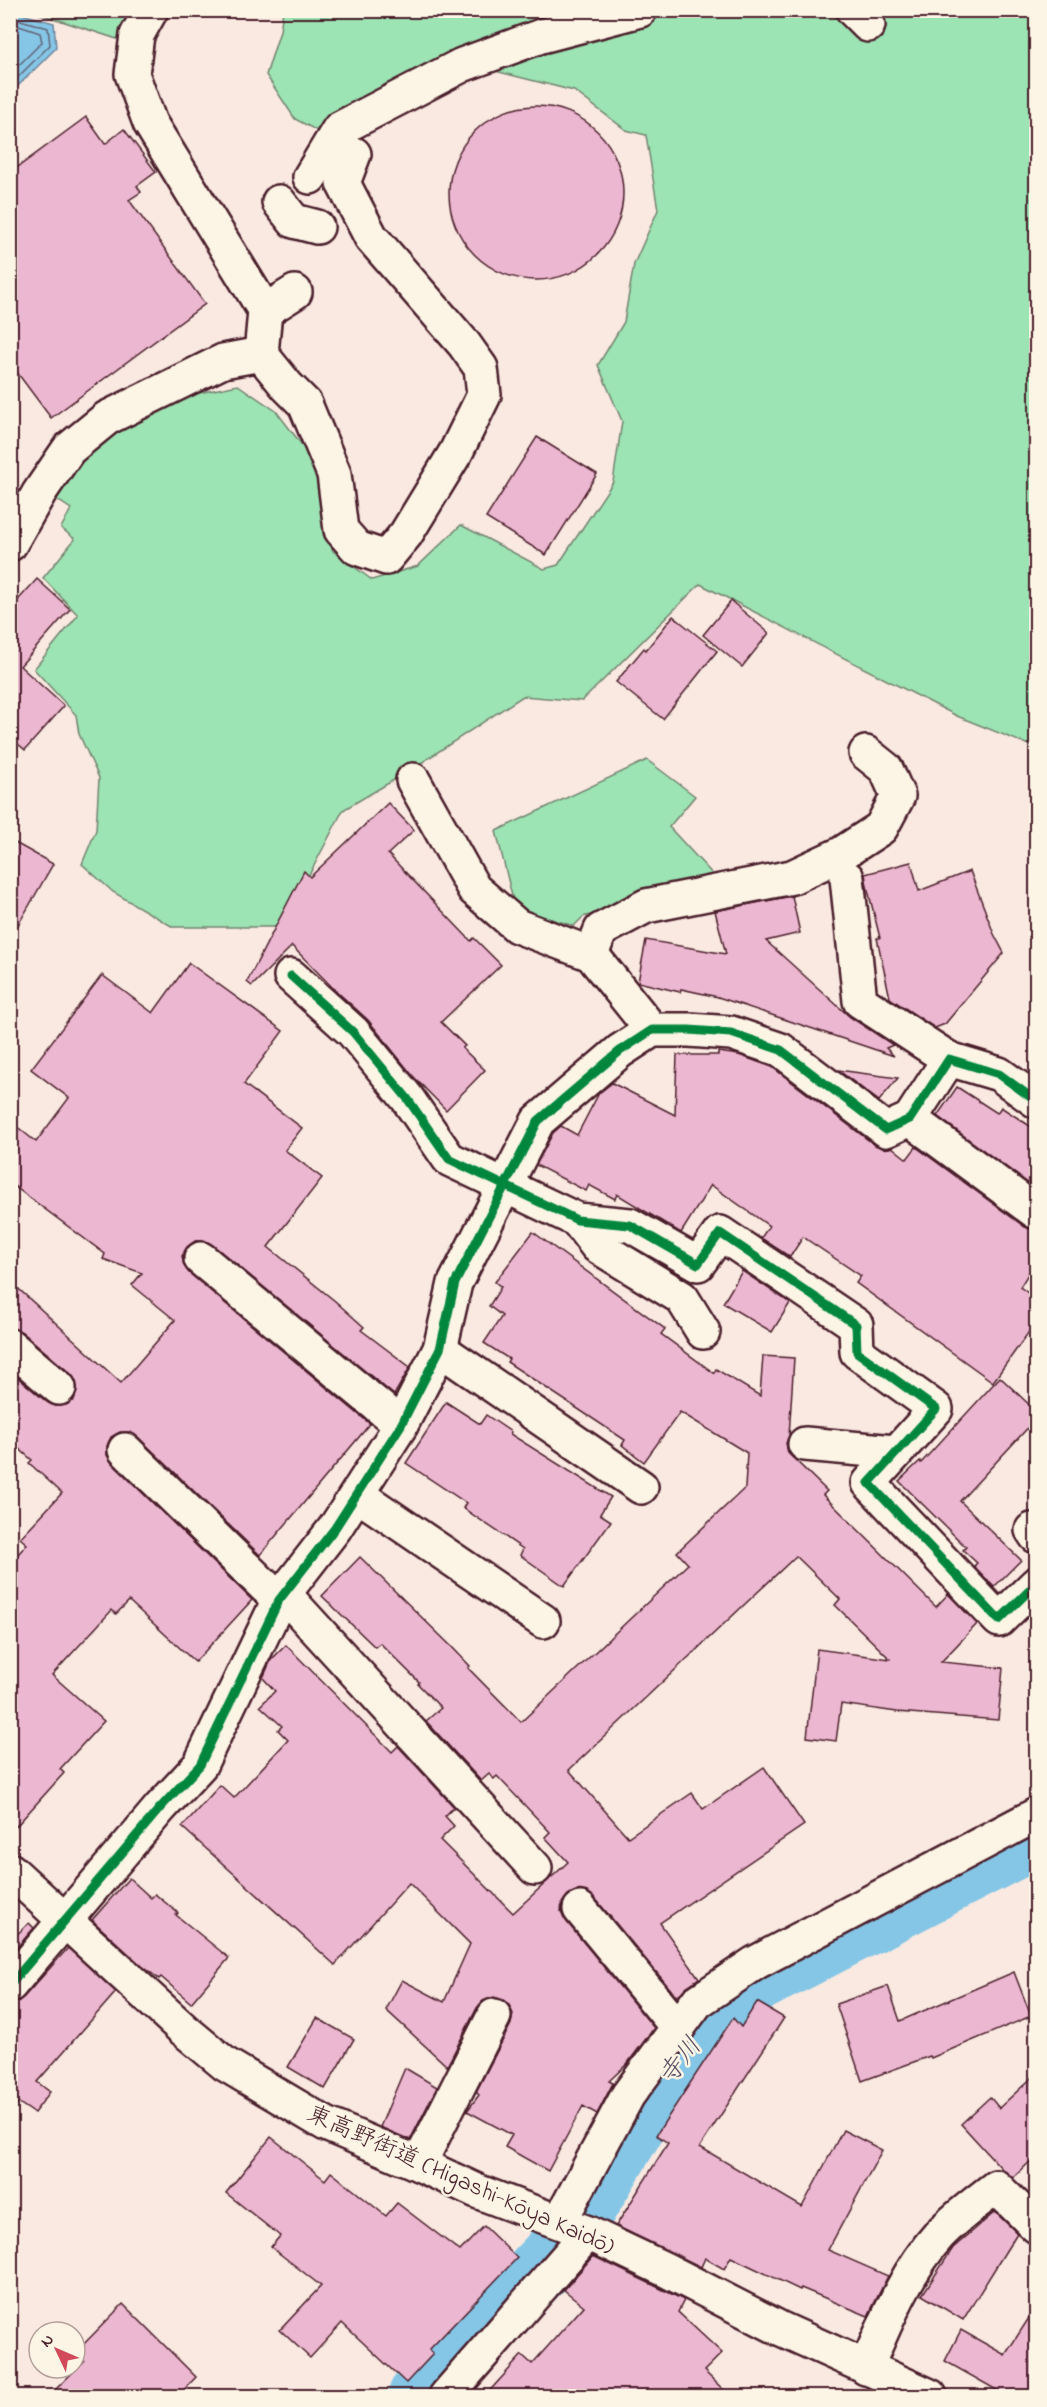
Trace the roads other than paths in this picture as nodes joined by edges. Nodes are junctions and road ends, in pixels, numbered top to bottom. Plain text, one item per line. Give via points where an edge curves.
1 (151, 10) edge
2 (640, 10) edge
3 (354, 154) dead end
4 (310, 177) dead end
5 (279, 202) dead end
6 (317, 227) dead end
7 (295, 292) dead end
8 (265, 311) junction
9 (261, 354) junction
10 (10, 544) edge
11 (866, 753) dead end
12 (413, 780) dead end
13 (847, 878) dead end
14 (591, 954) junction
15 (291, 976) dead end
16 (652, 1030) junction
17 (950, 1059) junction
18 (1036, 1101) edge
19 (910, 1119) junction
20 (505, 1185) junction
21 (1036, 1212) edge
22 (577, 1221) junction
23 (201, 1259) dead end
24 (703, 1332) dead end
25 (10, 1346) edge
26 (440, 1349) junction
27 (59, 1388) dead end
28 (401, 1425) junction
29 (805, 1444) dead end
30 (125, 1450) dead end
31 (895, 1452) junction
32 (641, 1487) dead end
33 (358, 1495) junction
34 (1036, 1584) edge
35 (282, 1597) junction
36 (543, 1621) dead end
37 (1036, 1815) edge
38 (535, 1868) dead end
39 (10, 1870) edge
40 (580, 1909) dead end
41 (66, 1921) junction
42 (10, 1985) edge
43 (494, 2016) dead end
44 (678, 2028) junction
45 (419, 2164) junction
46 (1036, 2226) edge
47 (574, 2227) junction
48 (866, 2368) junction
49 (446, 2397) edge
50 (930, 2397) edge

1 - 8 street via 137,35 132,74 150,123
2 - 4 street via 541,36 462,65 339,129
3 - 9 street via 343,183 371,237 464,344 481,368 484,395 456,452 406,534 386,558 357,548 341,530 334,474 305,404
5 - 6 street via 294,221
7 - 8 street
8 - 9 street
9 - 10 street via 223,361 107,418 69,449
11 - 14 street via 886,770 898,796 881,828 841,854 792,876 646,906 601,930
12 - 14 street via 474,889 517,926
13 - 17 street via 860,1001
14 - 16 street
15 - 20 street via 353,1032 407,1098 449,1159
16 - 19 street via 731,1033 782,1050 886,1130
16 - 20 street via 620,1051 538,1121
17 - 18 street via 999,1074
17 - 19 street
19 - 21 street
20 - 22 street
20 - 26 street via 455,1282
22 - 24 street via 597,1246 682,1298
22 - 31 street via 630,1225 698,1264 720,1233 856,1325 857,1352 936,1409
23 - 28 street
25 - 27 street
26 - 28 street
26 - 32 street
28 - 33 street
29 - 31 street
30 - 35 street
31 - 34 street via 869,1483 999,1620
33 - 35 street
33 - 36 street
35 - 38 street
35 - 41 street via 200,1764
37 - 44 street via 755,1963 697,2002
39 - 41 street, 東高野街道 (Higashi-Kōya Kaidō)
40 - 44 street
41 - 42 street
41 - 45 street, 東高野街道 (Higashi-Kōya Kaidō) via 225,2064 326,2124
43 - 45 street
44 - 47 street via 628,2096
45 - 47 street, 東高野街道 (Higashi-Kōya Kaidō) via 479,2192
46 - 48 street via 996,2187 975,2204 940,2234 918,2263 897,2296
47 - 48 street, 東高野街道 (Higashi-Kōya Kaidō)
47 - 49 street
48 - 50 street, 東高野街道 (Higashi-Kōya Kaidō)

